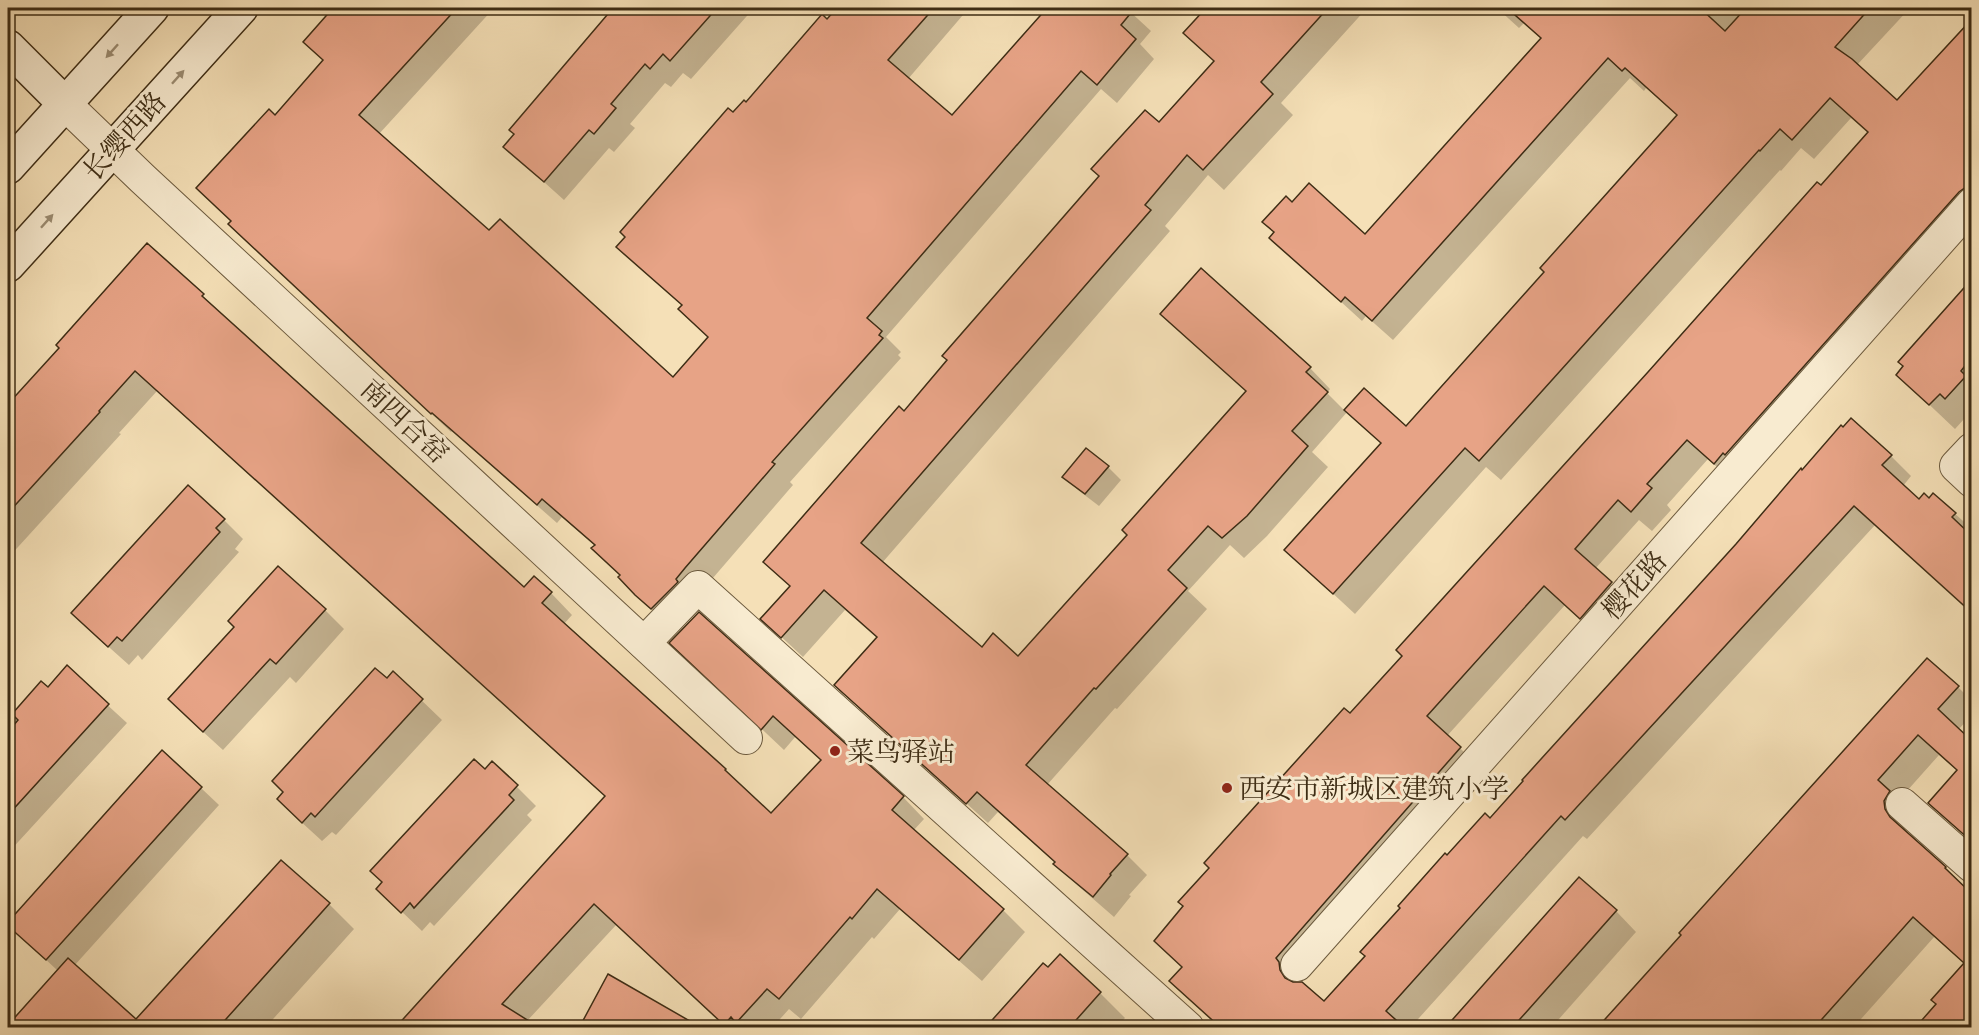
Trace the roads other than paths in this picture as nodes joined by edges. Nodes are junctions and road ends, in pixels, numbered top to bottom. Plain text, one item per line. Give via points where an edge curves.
1 (152, 8) edge
2 (241, 8) edge
3 (8, 47) edge
4 (65, 104) junction
5 (112, 150) junction
6 (8, 167) edge
7 (1971, 204) edge
8 (8, 265) edge
9 (1971, 448) edge
10 (1971, 481) edge
11 (644, 643) junction
12 (746, 738) dead end
13 (1902, 804) dead end
14 (1971, 866) edge
15 (1297, 965) dead end
16 (1188, 1028) edge

1 -> 4 main road
5 -> 2 main road, 长缨西路
3 - 4 main road
4 - 5 street, 南四合窑
4 - 6 main road
8 -> 5 main road, 长缨西路
5 - 11 street, 南四合窑
7 - 15 street, 樱花路
9 - 10 street via 1956,466
11 - 12 street, 南四合窑
11 - 16 street via 698,587
13 - 14 street

